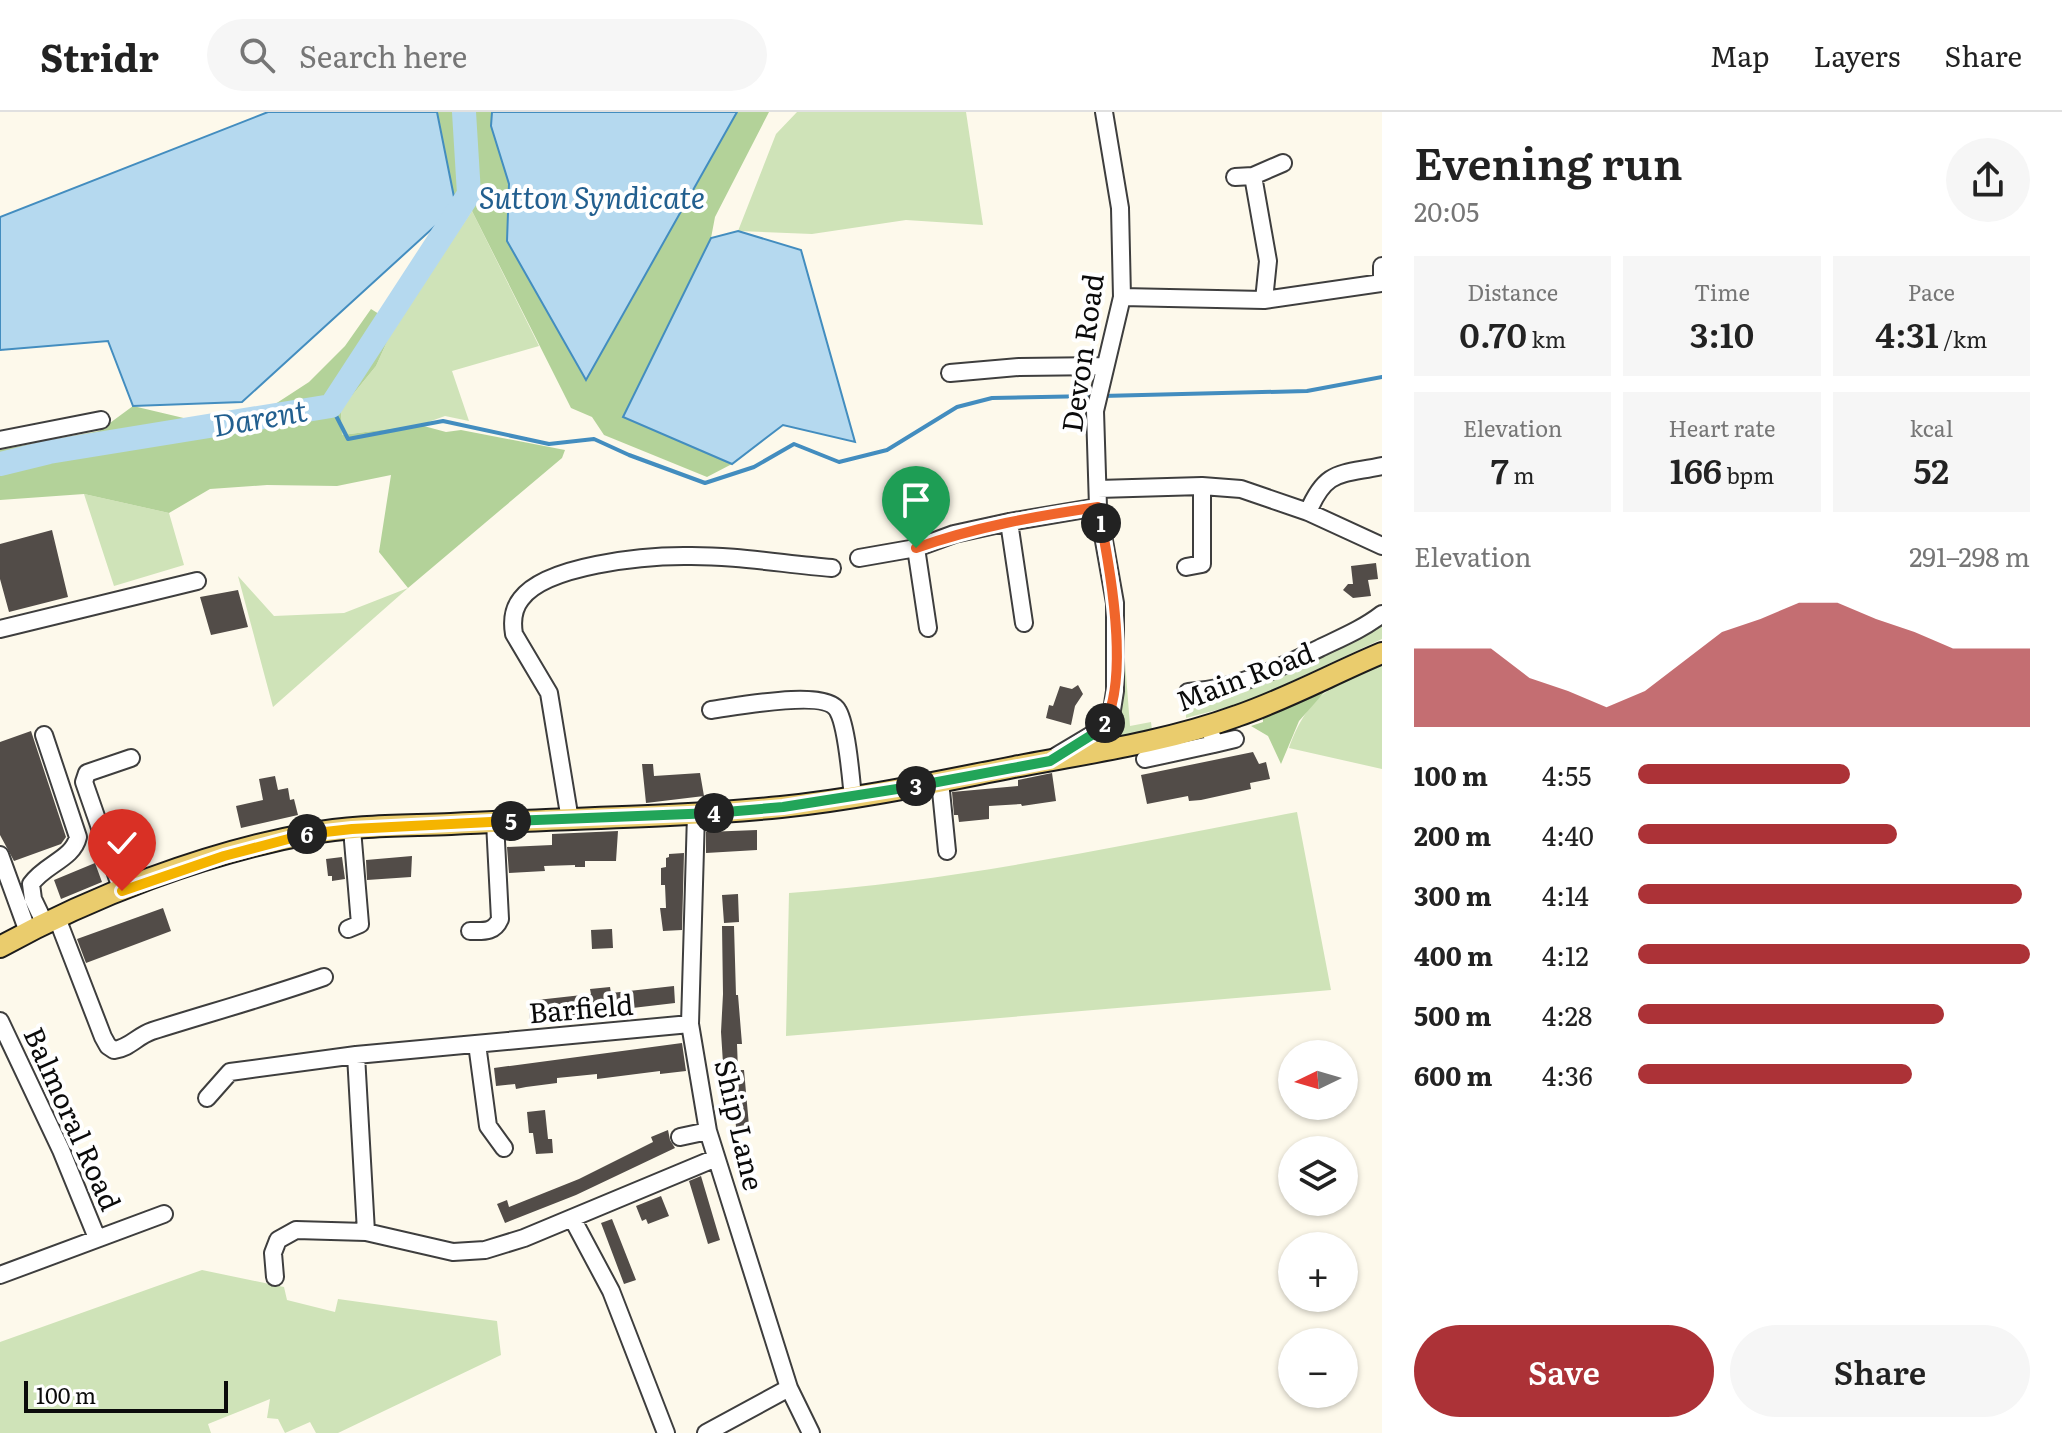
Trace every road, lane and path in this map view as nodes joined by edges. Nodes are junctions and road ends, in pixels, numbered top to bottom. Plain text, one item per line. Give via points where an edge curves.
1 (1104, 112) edge
2 (1283, 163) dead end
3 (1253, 176) junction
4 (1235, 177) dead end
5 (1382, 266) edge
6 (1382, 282) edge
7 (1122, 297) junction
8 (1264, 300) junction
9 (1104, 369) junction
10 (950, 373) dead end
11 (101, 420) dead end
12 (0, 440) edge
13 (1382, 466) edge
14 (1202, 486) junction
15 (1098, 489) junction
16 (1098, 507) junction
17 (1308, 512) junction
18 (1009, 522) junction
19 (1382, 546) edge
20 (916, 548) junction
21 (859, 558) dead end
22 (1186, 567) dead end
23 (832, 568) dead end
24 (197, 581) dead end
25 (1382, 614) edge
26 (1024, 623) dead end
27 (928, 628) dead end
28 (0, 629) edge
29 (1382, 653) edge
30 (1188, 692) dead end
31 (711, 710) dead end
32 (44, 735) dead end
33 (1212, 735) junction
34 (1235, 739) dead end
35 (131, 758) dead end
36 (1145, 759) dead end
37 (1050, 761) junction
38 (940, 781) junction
39 (853, 798) junction
40 (696, 814) junction
41 (570, 820) junction
42 (495, 822) junction
43 (352, 829) junction
44 (947, 851) dead end
45 (0, 855) edge
46 (122, 891) junction
47 (43, 925) junction
48 (348, 929) dead end
49 (470, 931) dead end
50 (0, 947) edge
51 (324, 977) dead end
52 (0, 1021) edge
53 (690, 1024) junction
54 (477, 1044) junction
55 (356, 1055) junction
56 (207, 1098) dead end
57 (708, 1131) junction
58 (680, 1137) dead end
59 (504, 1148) dead end
60 (716, 1158) junction
61 (164, 1214) dead end
62 (572, 1218) junction
63 (366, 1232) junction
64 (97, 1238) junction
65 (0, 1275) edge
66 (275, 1277) dead end
67 (789, 1388) junction
68 (666, 1433) edge
69 (706, 1433) edge
70 (811, 1433) edge

1 - 7 street, Devon Road via 1120,208
2 - 3 street
3 - 4 street
3 - 8 street via 1268,261
5 - 6 street
6 - 8 street
7 - 8 street
7 - 9 street, Devon Road
9 - 10 street via 1019,367
9 - 15 street, Devon Road via 1095,411
11 - 12 street
13 - 17 street via 1328,479
14 - 15 street
14 - 17 street via 1241,489
14 - 22 street via 1202,564
15 - 16 street, Devon Road
16 - 18 street
16 - 37 street, Devon Road via 1115,603 1112,710 1098,731
17 - 19 street
18 - 20 street
18 - 26 street
20 - 21 street
20 - 27 street
23 - 41 street via 686,556 615,561 556,576 520,599 514,634 549,693
24 - 28 street
25 - 30 street via 1256,678
29 - 33 main road, Main Road
31 - 39 street via 808,699 830,703 838,710
32 - 47 street via 78,837 70,852 31,884
33 - 34 street
33 - 36 street
33 - 37 main road, Main Road
35 - 46 street via 87,773 84,782
37 - 38 main road, Main Road
38 - 39 main road, Main Road
38 - 44 street
39 - 40 main road, Main Road
40 - 41 main road, Main Road
40 - 53 street, Ship Lane
41 - 42 main road, Main Road
42 - 43 main road, Main Road
42 - 49 street via 500,919 495,928
43 - 46 main road, Main Road via 268,843
43 - 48 street via 360,924
45 - 47 street
46 - 47 main road, Main Road
47 - 50 main road, Main Road
47 - 51 street via 114,1050 149,1032
52 - 64 street, Balmoral Road
53 - 54 street, Barfield
53 - 57 street, Ship Lane
54 - 55 street, Barfield
54 - 59 street via 488,1126
55 - 56 street, Barfield via 230,1072
55 - 63 street
57 - 58 street
57 - 60 street, Ship Lane
60 - 62 street
60 - 67 street, Ship Lane
61 - 64 street, Balmoral Road
62 - 63 street via 485,1250 453,1252
62 - 68 street via 611,1291
63 - 66 street via 296,1230 278,1240
64 - 65 street, Balmoral Road
67 - 69 street
67 - 70 street, Ship Lane

